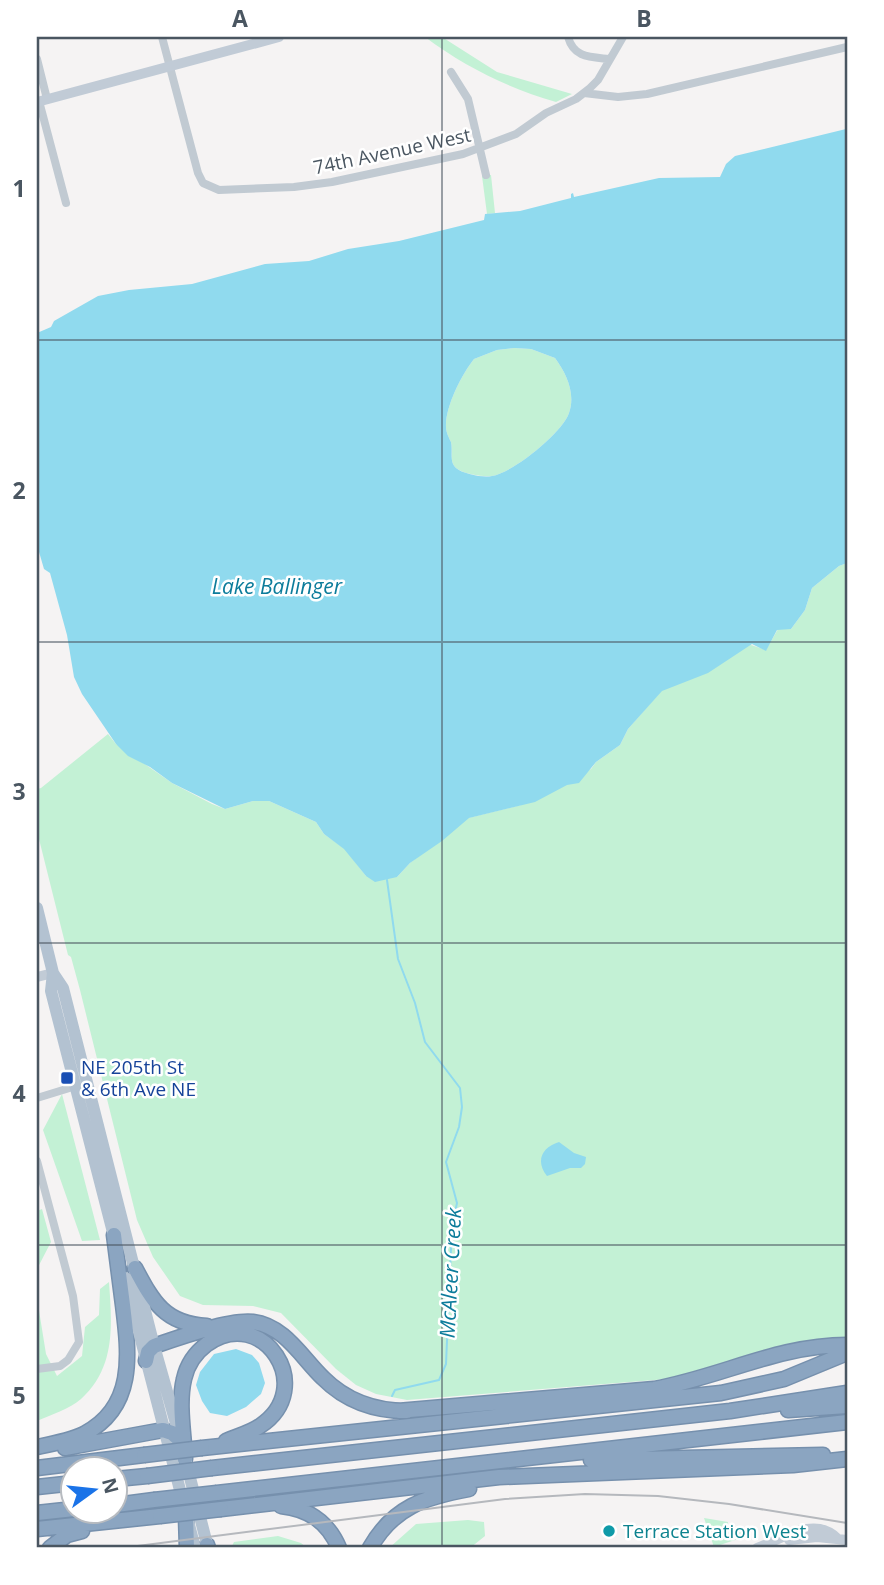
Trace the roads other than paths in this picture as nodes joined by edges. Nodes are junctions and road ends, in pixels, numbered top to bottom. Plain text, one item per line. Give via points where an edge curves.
1 (162, 37) edge
2 (279, 37) edge
3 (568, 37) edge
4 (623, 37) edge
5 (847, 47) edge
6 (37, 59) edge
7 (609, 59) junction
8 (169, 65) junction
9 (451, 72) dead end
10 (580, 96) junction
11 (41, 101) edge
12 (480, 148) junction
13 (486, 175) dead end
14 (66, 204) dead end
15 (37, 908) edge
16 (53, 973) junction
17 (37, 977) edge
18 (80, 1052) junction
19 (75, 1086) junction
20 (37, 1098) edge
21 (92, 1100) junction
22 (37, 1161) edge
23 (46, 1199) junction
24 (37, 1202) edge
25 (114, 1236) junction
26 (135, 1268) junction
27 (226, 1325) junction
28 (847, 1345) edge
29 (154, 1346) junction
30 (847, 1353) edge
31 (146, 1361) junction
32 (37, 1369) edge
33 (847, 1393) edge
34 (847, 1406) edge
35 (730, 1410) junction
36 (398, 1411) junction
37 (552, 1412) junction
38 (847, 1422) edge
39 (163, 1430) junction
40 (181, 1441) junction
41 (37, 1447) edge
42 (202, 1448) junction
43 (37, 1453) edge
44 (847, 1458) edge
45 (186, 1459) junction
46 (499, 1462) junction
47 (37, 1468) edge
48 (597, 1474) junction
49 (130, 1478) edge
50 (60, 1485) edge
51 (37, 1487) edge
52 (130, 1503) edge
53 (248, 1506) junction
54 (60, 1511) edge
55 (37, 1513) edge
56 (186, 1516) junction
57 (154, 1517) junction
58 (37, 1529) edge
59 (842, 1539) edge
60 (205, 1547) edge
61 (50, 1548) edge
62 (187, 1548) edge
63 (339, 1548) edge
64 (370, 1548) edge
65 (757, 1548) edge

1 - 8 street
2 - 8 street
3 - 7 street via 583,57
4 - 7 street
5 - 10 street via 647,94
6 - 11 street
7 - 10 street via 598,80
8 - 11 street
8 - 12 street, 74th Avenue West via 198,173 204,183 219,190 348,179
9 - 12 street via 467,99
10 - 12 street, 74th Avenue West via 516,134
11 - 14 street
12 - 13 street
15 - 16 main road
16 - 17 street
16 - 18 main road via 63,988
16 - 19 main road via 51,992
18 - 19 main road via 80,1081
18 - 21 main road
19 - 20 street
19 - 21 main road
19 - 25 main road
21 - 26 main road
22 - 23 street
23 - 24 street
23 - 32 street via 73,1296 79,1342 60,1366
25 - 31 main road
25 - 41 highway via 128,1356 122,1391 112,1410 90,1430
26 - 27 highway via 167,1315 187,1324
26 - 29 main road
27 - 29 highway
27 - 36 highway via 252,1321 272,1327 339,1392 370,1407
28 - 36 highway via 783,1351 654,1389
29 - 31 highway
29 - 40 main road
30 - 37 highway via 755,1387
31 - 39 main road
33 - 35 highway
34 - 35 highway
35 - 49 highway, bridge
36 - 37 highway
37 - 42 highway
38 - 46 highway
39 - 40 highway
39 - 43 highway
39 - 56 main road
40 - 45 main road
42 - 45 highway via 253,1430 279,1406 285,1388 283,1368 272,1349 257,1338 238,1334 219,1338 203,1347 189,1364 183,1385
42 - 47 highway, bridge
44 - 46 highway via 780,1455
44 - 48 highway via 793,1465
45 - 60 main road
46 - 52 highway, bridge
48 - 53 highway via 499,1477
48 - 64 highway via 485,1486 431,1498 392,1519
50 - 51 highway
53 - 57 highway, bridge
53 - 63 highway via 304,1511 321,1521
54 - 55 highway
56 - 60 main road
56 - 62 highway
57 - 58 highway
57 - 61 highway via 73,1533
59 - 65 street via 831,1532 805,1528

